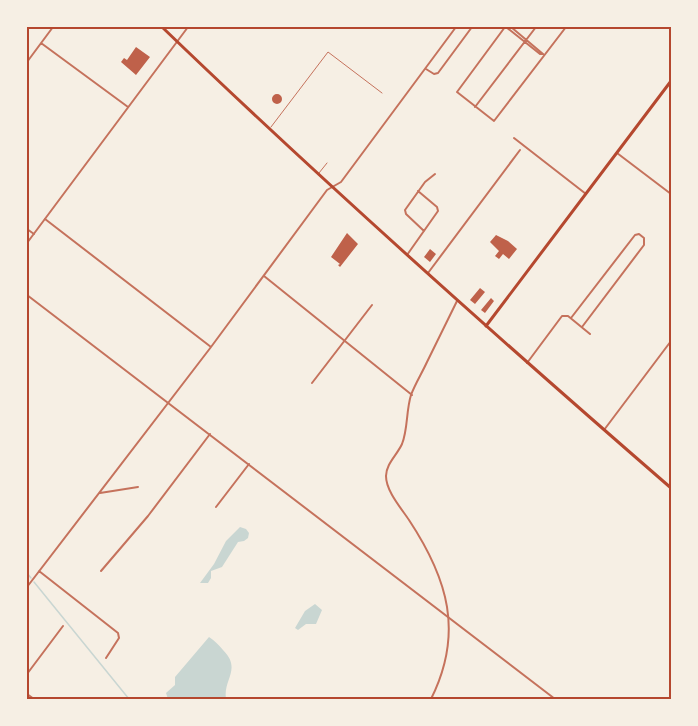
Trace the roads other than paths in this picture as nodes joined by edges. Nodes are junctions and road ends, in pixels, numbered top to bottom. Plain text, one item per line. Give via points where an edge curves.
1 (53, 27) edge
2 (162, 27) edge
3 (188, 27) edge
4 (456, 27) edge
5 (472, 27) edge
6 (506, 27) edge
7 (511, 27) edge
8 (536, 27) edge
9 (566, 27) edge
10 (526, 41) junction
11 (178, 42) junction
12 (41, 43) junction
13 (544, 55) junction
14 (27, 62) edge
15 (425, 69) junction
16 (671, 81) edge
17 (382, 93) dead end
18 (475, 107) junction
19 (128, 108) junction
20 (270, 129) junction
21 (514, 138) dead end
22 (520, 150) dead end
23 (617, 153) junction
24 (327, 163) dead end
25 (318, 174) junction
26 (435, 174) dead end
27 (333, 187) junction
28 (418, 190) junction
29 (586, 194) junction
30 (671, 194) edge
31 (45, 219) junction
32 (27, 229) edge
33 (424, 231) junction
34 (34, 234) junction
35 (27, 243) edge
36 (407, 255) junction
37 (427, 273) junction
38 (263, 276) junction
39 (27, 295) edge
40 (457, 301) junction
41 (372, 305) dead end
42 (571, 318) junction
43 (485, 327) junction
44 (582, 327) junction
45 (590, 334) dead end
46 (344, 341) junction
47 (671, 341) edge
48 (211, 347) junction
49 (527, 363) junction
50 (312, 383) dead end
51 (412, 395) junction
52 (168, 402) junction
53 (604, 430) junction
54 (210, 434) junction
55 (249, 464) junction
56 (138, 487) dead end
57 (671, 488) edge
58 (99, 494) junction
59 (216, 507) dead end
60 (39, 571) junction
61 (101, 571) dead end
62 (27, 587) edge
63 (450, 618) junction
64 (63, 626) dead end
65 (106, 658) dead end
66 (27, 674) edge
67 (27, 694) edge
68 (34, 699) edge
69 (431, 699) edge
70 (555, 699) edge

1 - 12 street
2 - 11 main road
3 - 11 street
4 - 15 street
5 - 15 street via 436,75
6 - 10 street
6 - 18 street via 457,93
7 - 10 street
8 - 10 street
9 - 13 street
10 - 13 street
10 - 18 street
11 - 19 street
11 - 20 main road
12 - 14 street
12 - 19 street
13 - 18 street via 494,121
15 - 27 street via 341,182
16 - 23 main road
17 - 20 lane via 328,52
19 - 31 street
20 - 25 main road
21 - 29 street
22 - 37 street
23 - 29 main road
23 - 30 street
24 - 25 lane
25 - 27 main road
26 - 28 street
27 - 36 main road
27 - 38 street
28 - 33 street via 405,211
28 - 33 street via 438,209
29 - 43 main road
31 - 34 street
31 - 48 street
32 - 34 street
33 - 36 street
34 - 35 street
36 - 37 main road
37 - 40 main road
38 - 46 street
38 - 48 street
39 - 52 street
40 - 43 main road
40 - 51 street
41 - 46 street
42 - 44 street
42 - 44 street via 635,235 644,238 644,245
42 - 49 street via 560,318
43 - 49 main road
44 - 45 street
46 - 50 street
46 - 51 street
47 - 53 street
48 - 52 street
49 - 53 main road
51 - 63 street via 402,444 386,477 388,488 413,526 443,586
52 - 54 street
52 - 58 street
53 - 57 main road
54 - 55 street
54 - 61 street
55 - 59 street
55 - 63 street
56 - 58 street
58 - 60 street
60 - 62 street
60 - 65 street via 118,633 119,638
63 - 69 street via 440,682
63 - 70 street
64 - 66 street
67 - 68 street

